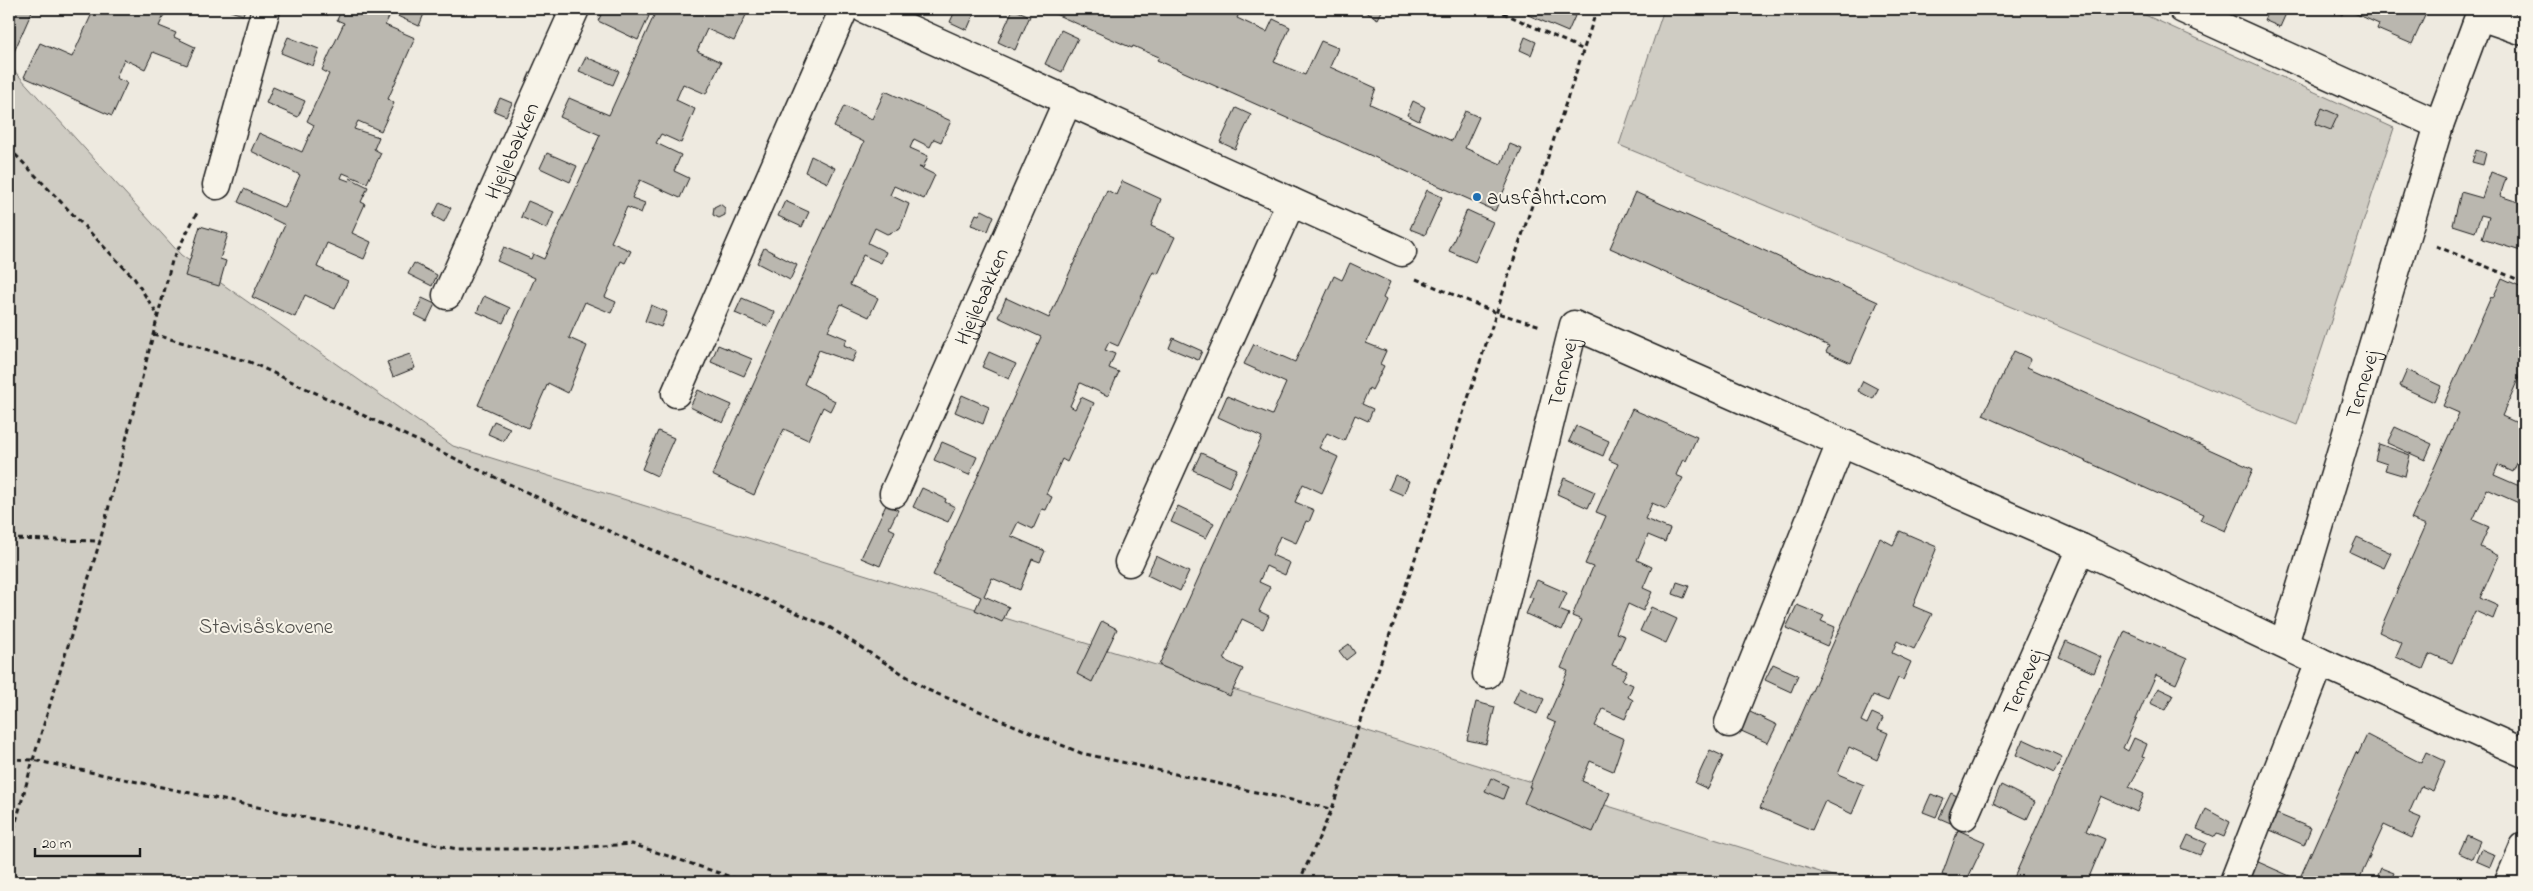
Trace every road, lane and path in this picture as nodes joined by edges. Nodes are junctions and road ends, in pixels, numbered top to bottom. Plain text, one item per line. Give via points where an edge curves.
1 (266, 9) edge
2 (575, 9) edge
3 (844, 9) edge
4 (865, 9) edge
5 (1495, 9) edge
6 (1597, 9) edge
7 (2183, 9) edge
8 (2481, 12) edge
9 (2524, 30) edge
10 (1584, 50) junction
11 (1068, 100) junction
12 (2439, 125) junction
13 (9, 148) edge
14 (217, 185) joint
15 (1291, 202) junction
16 (2408, 235) junction
17 (1402, 252) joint
18 (2524, 282) edge
19 (447, 295) dead end
20 (1498, 313) junction
21 (157, 315) junction
22 (1574, 324) junction
23 (153, 334) junction
24 (676, 393) dead end
25 (1841, 443) junction
26 (894, 493) dead end
27 (9, 539) edge
28 (100, 541) junction
29 (2081, 548) junction
30 (1128, 562) dead end
31 (2284, 644) junction
32 (2320, 662) junction
33 (1487, 674) dead end
34 (1729, 723) dead end
35 (2524, 753) edge
36 (9, 759) edge
37 (33, 760) junction
38 (1332, 808) junction
39 (1964, 816) dead end
40 (9, 847) edge
41 (2524, 847) edge
42 (746, 882) edge
43 (1299, 882) edge
44 (2234, 882) edge
45 (2509, 882) edge

1 - 14 street
2 - 19 street, Hjejlebakken
3 - 24 street
4 - 11 street
5 - 10 path
6 - 10 path
7 - 12 street
8 - 9 street
8 - 12 street, Ternevej
10 - 20 path
11 - 15 street
11 - 26 street, Hjejlebakken
12 - 16 street, Ternevej
13 - 21 path via 134,278
14 - 21 path via 204,200 172,260
15 - 17 street
15 - 30 street
16 - 18 path
16 - 31 street, Ternevej
17 - 20 path via 1411,277
20 - 22 path via 1545,327
20 - 38 path
21 - 23 path
22 - 25 street, Ternevej
22 - 33 street, Ternevej
23 - 28 path
23 - 38 path via 250,362 624,538 829,627 928,690 1081,754
25 - 29 street, Ternevej
25 - 34 street
27 - 28 path
28 - 37 path
29 - 31 street, Ternevej
29 - 39 street, Ternevej
31 - 32 street, Ternevej
32 - 35 street, Ternevej
32 - 44 street
36 - 37 path
37 - 40 path
37 - 42 path via 457,849 632,844
38 - 43 path
41 - 45 street

